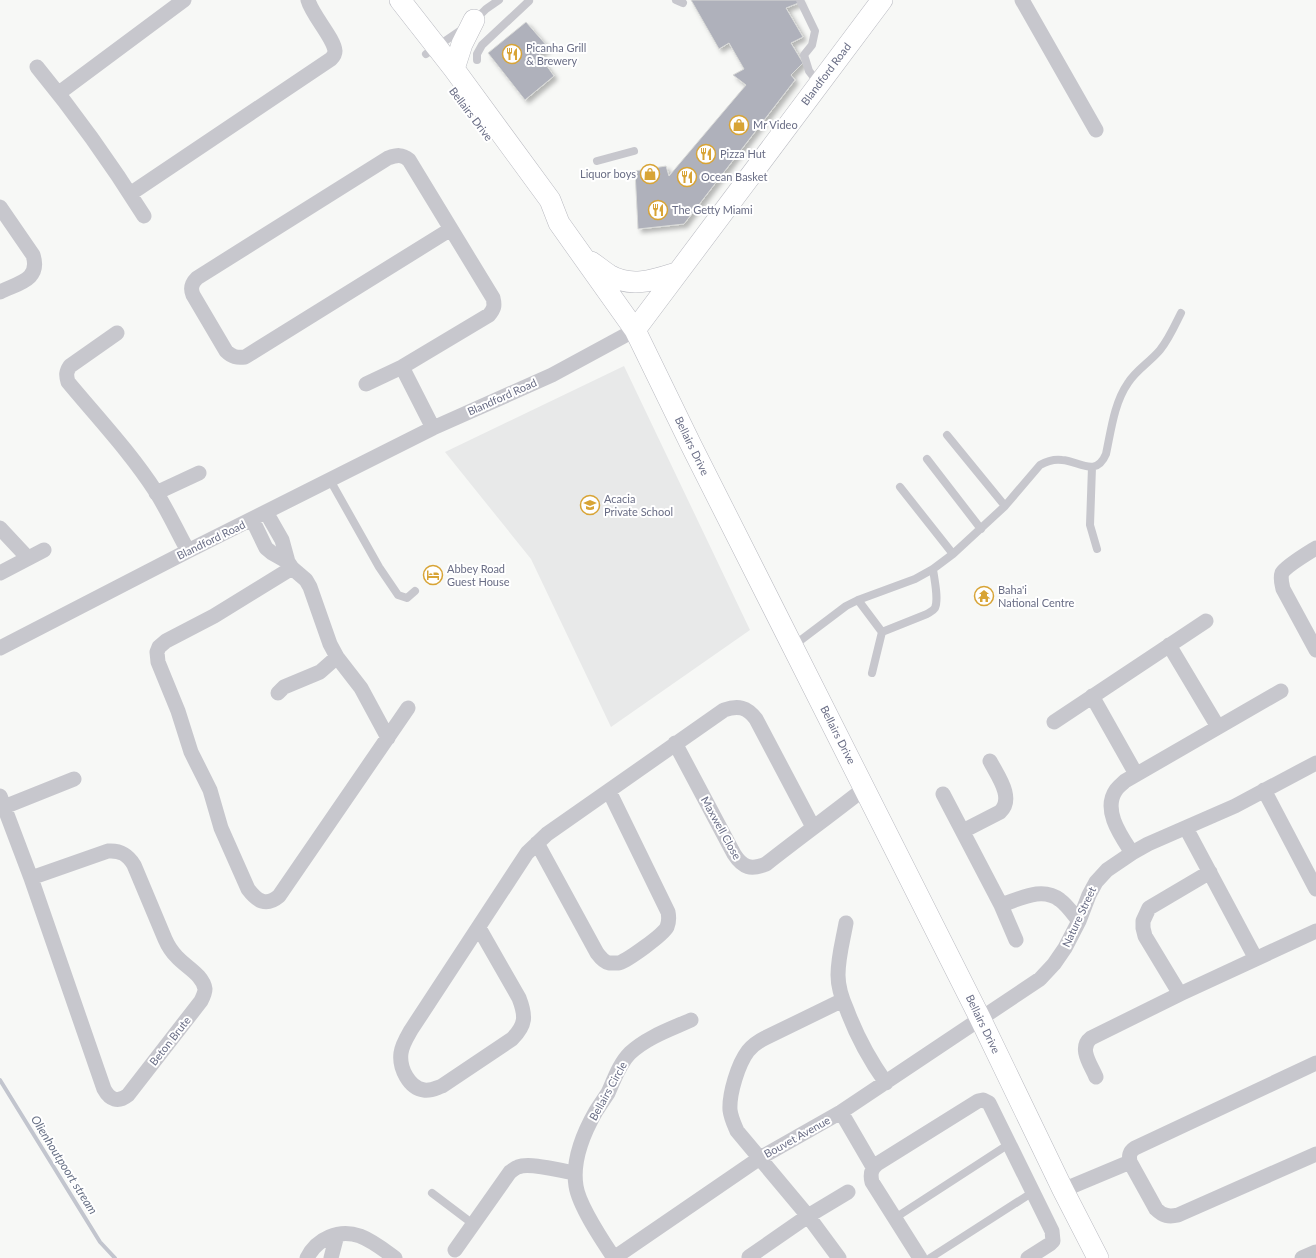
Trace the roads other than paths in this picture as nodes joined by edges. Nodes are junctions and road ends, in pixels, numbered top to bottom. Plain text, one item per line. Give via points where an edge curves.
1 (184, 0) edge
2 (308, 0) edge
3 (389, 0) edge
4 (400, 0) edge
5 (499, 0) edge
6 (800, 0) edge
7 (882, 0) edge
8 (1022, 0) edge
9 (528, 1) edge
10 (474, 20) junction
11 (431, 50) junction
12 (478, 60) dead end
13 (37, 67) dead end
14 (454, 69) junction
15 (819, 84) junction
16 (59, 93) junction
17 (1096, 130) dead end
18 (634, 151) dead end
19 (597, 161) dead end
20 (130, 194) junction
21 (0, 207) edge
22 (144, 216) dead end
23 (559, 223) junction
24 (451, 229) junction
25 (579, 253) junction
26 (676, 273) junction
27 (0, 292) edge
28 (1182, 313) dead end
29 (634, 330) junction
30 (117, 333) dead end
31 (402, 367) junction
32 (366, 384) dead end
33 (433, 428) junction
34 (947, 434) dead end
35 (927, 459) dead end
36 (1092, 467) junction
37 (199, 473) dead end
38 (330, 480) junction
39 (900, 487) dead end
40 (156, 492) junction
41 (1005, 506) junction
42 (266, 512) junction
43 (252, 519) junction
44 (0, 528) edge
45 (981, 529) junction
46 (1316, 548) edge
47 (44, 550) dead end
48 (1097, 550) dead end
49 (188, 551) junction
50 (953, 554) junction
51 (28, 558) junction
52 (290, 565) junction
53 (933, 569) junction
54 (0, 573) edge
55 (415, 591) dead end
56 (858, 600) junction
57 (1206, 621) dead end
58 (882, 632) junction
59 (792, 646) junction
60 (1169, 646) junction
61 (0, 648) edge
62 (1316, 650) edge
63 (337, 657) junction
64 (872, 673) dead end
65 (1281, 691) dead end
66 (278, 693) dead end
67 (1092, 696) junction
68 (408, 708) dead end
69 (1054, 722) dead end
70 (1218, 727) junction
71 (388, 738) junction
72 (675, 744) junction
73 (990, 761) dead end
74 (1316, 763) edge
75 (1136, 774) junction
76 (74, 779) dead end
77 (865, 788) junction
78 (1264, 790) junction
79 (609, 791) junction
80 (943, 794) dead end
81 (2, 801) edge
82 (813, 828) junction
83 (1186, 828) junction
84 (963, 830) junction
85 (537, 843) junction
86 (1132, 853) junction
87 (1210, 872) junction
88 (31, 878) junction
89 (1316, 889) edge
90 (1001, 905) junction
91 (1079, 921) junction
92 (846, 923) dead end
93 (479, 928) junction
94 (1316, 931) edge
95 (1016, 940) dead end
96 (1256, 959) junction
97 (1180, 994) junction
98 (843, 1000) junction
99 (980, 1018) junction
100 (691, 1020) dead end
101 (1316, 1063) edge
102 (1096, 1077) dead end
103 (886, 1083) junction
104 (841, 1112) junction
105 (1009, 1144) junction
106 (1316, 1154) edge
107 (760, 1158) junction
108 (1130, 1162) junction
109 (873, 1167) junction
110 (575, 1173) junction
111 (1063, 1190) junction
112 (848, 1192) dead end
113 (1033, 1192) junction
114 (432, 1193) dead end
115 (808, 1216) junction
116 (895, 1218) junction
117 (473, 1224) junction
118 (337, 1235) junction
119 (455, 1250) dead end
120 (1316, 1252) edge
121 (749, 1257) dead end
122 (307, 1258) edge
123 (330, 1258) edge
124 (395, 1258) edge
125 (614, 1258) edge
126 (839, 1258) edge
127 (920, 1258) edge
128 (930, 1258) edge
129 (1028, 1258) edge
130 (1098, 1258) edge
131 (1302, 1258) edge

1 - 16 street
2 - 20 street via 333,43 335,50 332,60
3 - 11 street, Bellairs Drive
4 - 11 street, Bellairs Drive
5 - 10 lane
6 - 15 lane via 815,31 812,45 804,55 809,71
7 - 15 street, Blandford Road
8 - 17 street
9 - 12 lane via 482,45 477,54
10 - 11 lane
10 - 14 street via 462,44
11 - 14 street, Bellairs Drive
11 - 23 street, Bellairs Drive via 538,208
13 - 16 street
14 - 23 street, Bellairs Drive via 550,200
15 - 26 street, Blandford Road
16 - 20 street
18 - 19 lane
20 - 22 street
21 - 27 street via 33,255 35,262 35,268 26,280
23 - 25 street, Bellairs Drive
24 - 24 street via 410,160 396,155 197,278 191,286 191,291 226,351 236,358 245,356
24 - 31 street via 493,298 494,310
25 - 26 street via 609,275 628,281 651,281
25 - 29 street, Bellairs Drive
26 - 29 street, Blandford Road
28 - 36 lane via 1161,349 1137,372 1122,393 1106,454 1103,461
29 - 33 street, Blandford Road via 552,375
29 - 59 street, Bellairs Drive
30 - 40 street via 70,366 66,377
31 - 32 street
31 - 33 street
33 - 38 street, Blandford Road
34 - 41 lane
35 - 45 lane
36 - 41 lane via 1064,460 1047,461 1040,465
36 - 48 lane via 1090,525
37 - 40 street
38 - 42 street, Blandford Road
38 - 55 lane via 379,567 398,595 407,598
39 - 50 lane
40 - 49 street
41 - 45 lane
42 - 43 street, Blandford Road
42 - 52 street via 282,540
43 - 49 street, Blandford Road
43 - 52 street via 266,548
44 - 51 street
45 - 50 lane
46 - 62 street via 1283,572 1281,578 1282,589
47 - 51 street
49 - 61 street, Blandford Road
50 - 53 lane
51 - 54 street
52 - 63 street via 310,587
52 - 71 street via 214,616 166,641 159,647 158,652 158,662 191,752 210,790 222,828 253,896 267,902 279,896
53 - 56 lane via 915,579
53 - 58 lane via 936,595 932,611
56 - 58 lane
56 - 59 lane
57 - 60 street
58 - 64 lane
59 - 77 street, Bellairs Drive
60 - 67 street
60 - 70 street
63 - 66 street via 320,672 284,687
63 - 71 street via 361,688
65 - 70 street
67 - 69 street
67 - 75 street
68 - 71 street
70 - 75 street
72 - 79 street
72 - 82 street via 724,710 733,707 751,712
72 - 82 street, Maxwell Close via 734,854 744,865 750,868 766,864
73 - 84 street via 1005,792 1006,803 1000,812
74 - 78 street, Nature Street
75 - 86 street via 1116,789 1112,798 1116,828
76 - 81 street, Beton Brute
77 - 82 street, Maxwell Close
77 - 99 street, Bellairs Drive
78 - 83 street, Nature Street
78 - 89 street
79 - 85 street
79 - 85 street via 668,912 667,928 661,935 625,960 617,963 603,960 597,954
80 - 84 street
81 - 88 street, Beton Brute
83 - 86 street, Nature Street
83 - 87 street
84 - 90 street
85 - 93 street via 519,864
86 - 91 street, Nature Street via 1107,870 1096,882
87 - 96 street
87 - 97 street via 1149,908 1142,920 1145,936
88 - 88 street, Beton Brute via 104,1089 113,1099 125,1098 201,1001 205,989 198,977 178,959 164,939 134,866 124,854 108,851
90 - 91 street via 1030,895 1050,895 1060,900
90 - 95 street
91 - 99 street, Nature Street via 1065,948 1040,979
92 - 98 street via 838,975
93 - 93 street via 404,1043 401,1054 405,1074 412,1084 423,1090 442,1086 512,1039 522,1026 523,1008 519,998
94 - 96 street
96 - 97 street
97 - 102 street via 1088,1041 1086,1054
98 - 103 street via 861,1043
98 - 107 street via 765,1038 748,1051 742,1062 733,1087 730,1111 737,1131
99 - 103 street, Bouvet Avenue
99 - 111 street, Bellairs Drive
100 - 110 street, Bellairs Circle via 655,1036 626,1058 587,1129
101 - 108 street via 1134,1148 1130,1152
103 - 104 street, Bouvet Avenue
104 - 107 street, Bouvet Avenue
104 - 109 street
105 - 109 street via 989,1103 981,1100
105 - 113 street
105 - 116 lane
106 - 108 street via 1171,1216 1160,1214 1156,1209
107 - 115 street
107 - 125 street, Bouvet Avenue
108 - 111 street
109 - 116 street via 870,1177 872,1182
110 - 117 street via 532,1165 517,1167 510,1172
110 - 125 street, Bellairs Circle via 576,1186 583,1206
111 - 130 street, Bellairs Drive
112 - 115 street
113 - 128 lane
113 - 129 street via 1052,1231 1053,1240
114 - 117 lane
115 - 121 street
115 - 126 street
116 - 127 street
117 - 119 street
118 - 122 street via 320,1241
118 - 123 street
118 - 124 street via 361,1236
120 - 131 street

